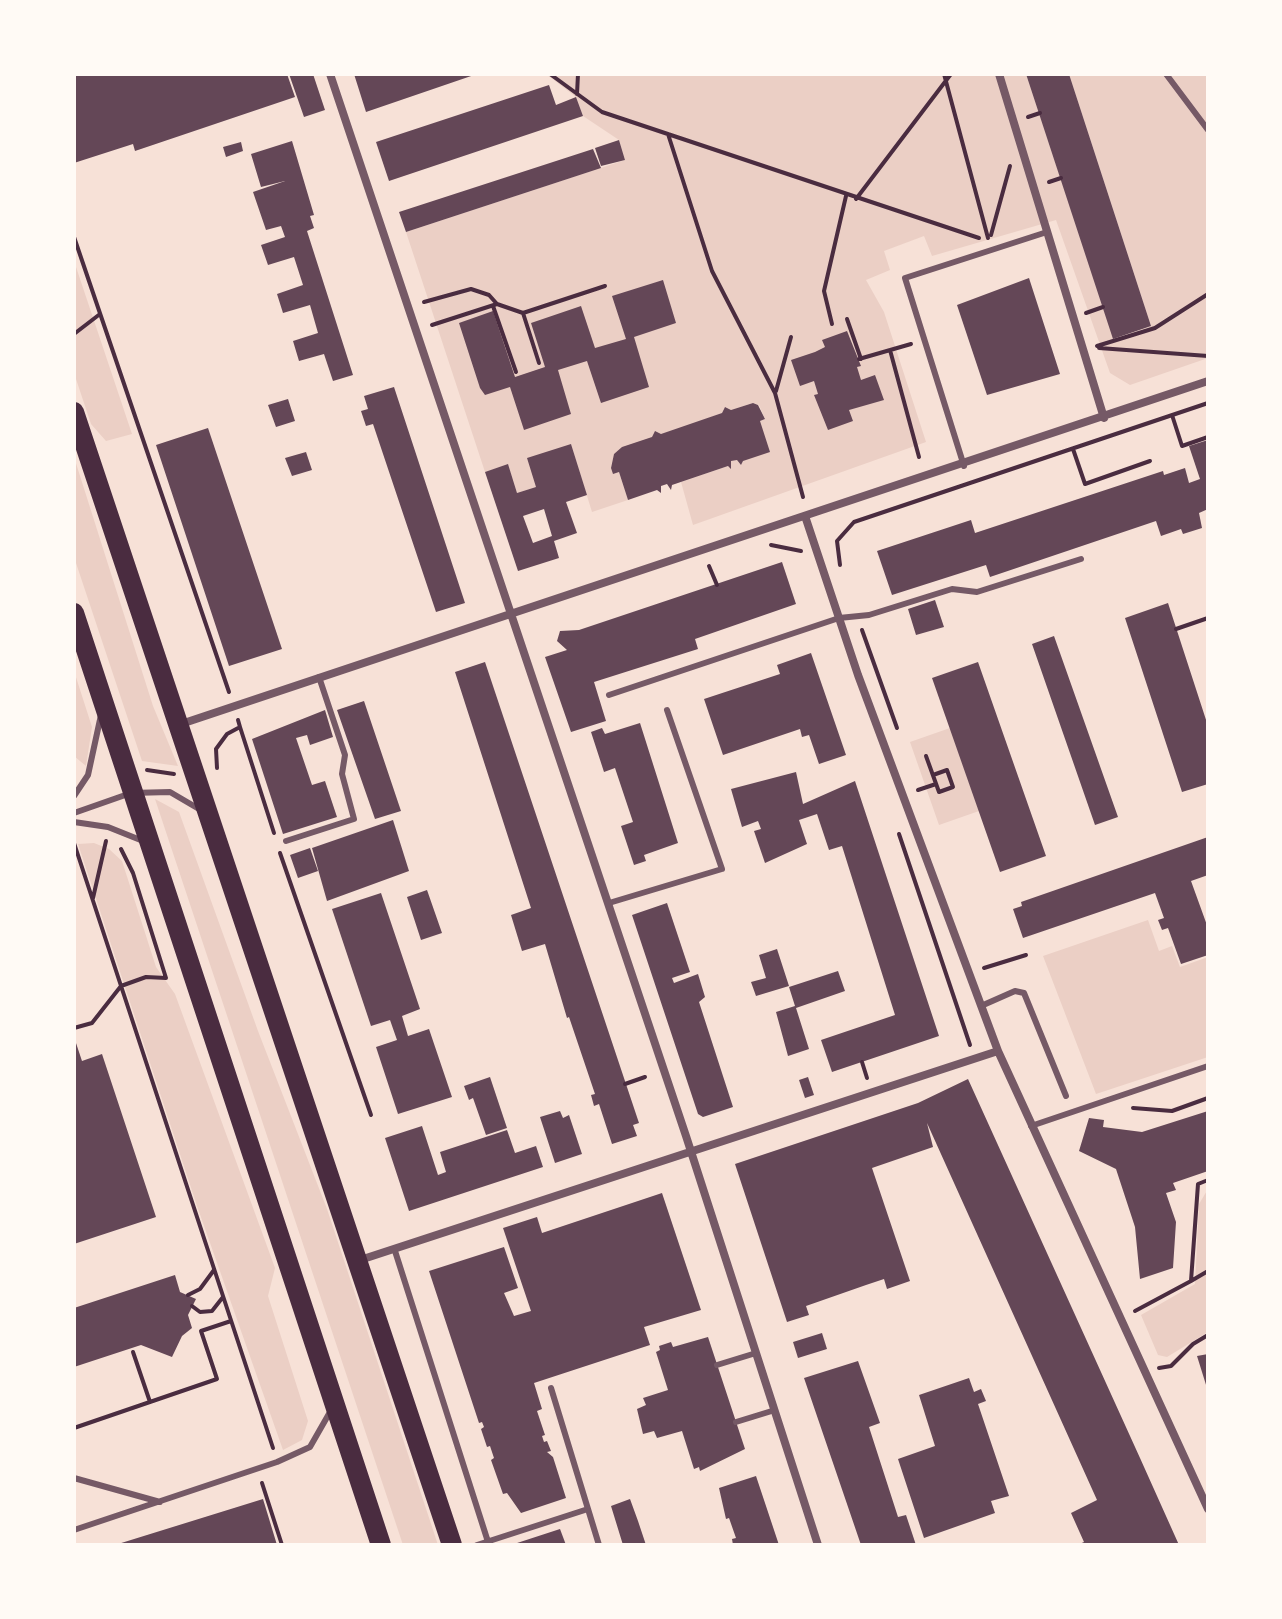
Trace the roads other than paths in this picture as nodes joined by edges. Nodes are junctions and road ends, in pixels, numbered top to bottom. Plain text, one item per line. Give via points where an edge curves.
1 (330, 74) edge
2 (999, 74) edge
3 (1166, 74) edge
4 (1208, 130) edge
5 (1047, 232) junction
6 (1208, 381) edge
7 (74, 412) edge
8 (1104, 418) junction
9 (964, 466) junction
10 (805, 516) junction
11 (1081, 559) dead end
12 (74, 613) edge
13 (513, 613) junction
14 (839, 618) junction
15 (319, 677) junction
16 (609, 695) dead end
17 (103, 704) junction
18 (667, 710) dead end
19 (180, 724) junction
20 (131, 793) junction
21 (74, 796) edge
22 (74, 813) edge
23 (209, 815) junction
24 (74, 822) edge
25 (286, 841) dead end
26 (149, 843) junction
27 (609, 903) junction
28 (981, 1006) junction
29 (998, 1051) junction
30 (1208, 1066) edge
31 (1066, 1096) dead end
32 (1031, 1126) junction
33 (691, 1149) junction
34 (395, 1251) junction
35 (357, 1261) junction
36 (756, 1353) junction
37 (717, 1365) dead end
38 (551, 1388) dead end
39 (334, 1405) junction
40 (775, 1410) junction
41 (736, 1422) dead end
42 (74, 1478) edge
43 (160, 1502) junction
44 (588, 1509) junction
45 (1208, 1509) edge
46 (74, 1530) edge
47 (488, 1543) edge
48 (381, 1545) edge
49 (452, 1545) edge
50 (477, 1545) edge
51 (599, 1545) edge
52 (818, 1545) edge

1 - 13 street
2 - 5 street
3 - 4 lane
5 - 8 street
5 - 9 lane via 905,278
6 - 8 street
7 - 19 main road
8 - 9 street
9 - 10 street
10 - 13 street
10 - 14 street
11 - 14 lane via 977,592 952,589
12 - 17 main road
13 - 15 street
13 - 27 street
14 - 16 lane
14 - 28 street
15 - 19 street
15 - 25 lane via 345,755 342,774 354,819
17 - 20 main road
17 - 21 lane via 88,775
18 - 27 lane via 722,869
19 - 23 main road
20 - 22 lane
20 - 23 lane via 170,792
20 - 26 main road
23 - 35 main road
24 - 26 lane via 108,827
26 - 39 main road
27 - 33 street
28 - 29 street
28 - 31 lane via 1015,991 1024,993
29 - 32 street
29 - 33 street
30 - 32 lane
32 - 45 street
33 - 34 street
33 - 36 street
34 - 35 street
34 - 47 lane
35 - 49 main road
36 - 37 lane
36 - 40 street
38 - 44 lane
39 - 43 lane via 310,1447
39 - 48 main road
40 - 41 lane
40 - 52 street
42 - 43 lane
43 - 46 lane
44 - 47 lane
44 - 51 lane
47 - 50 lane

